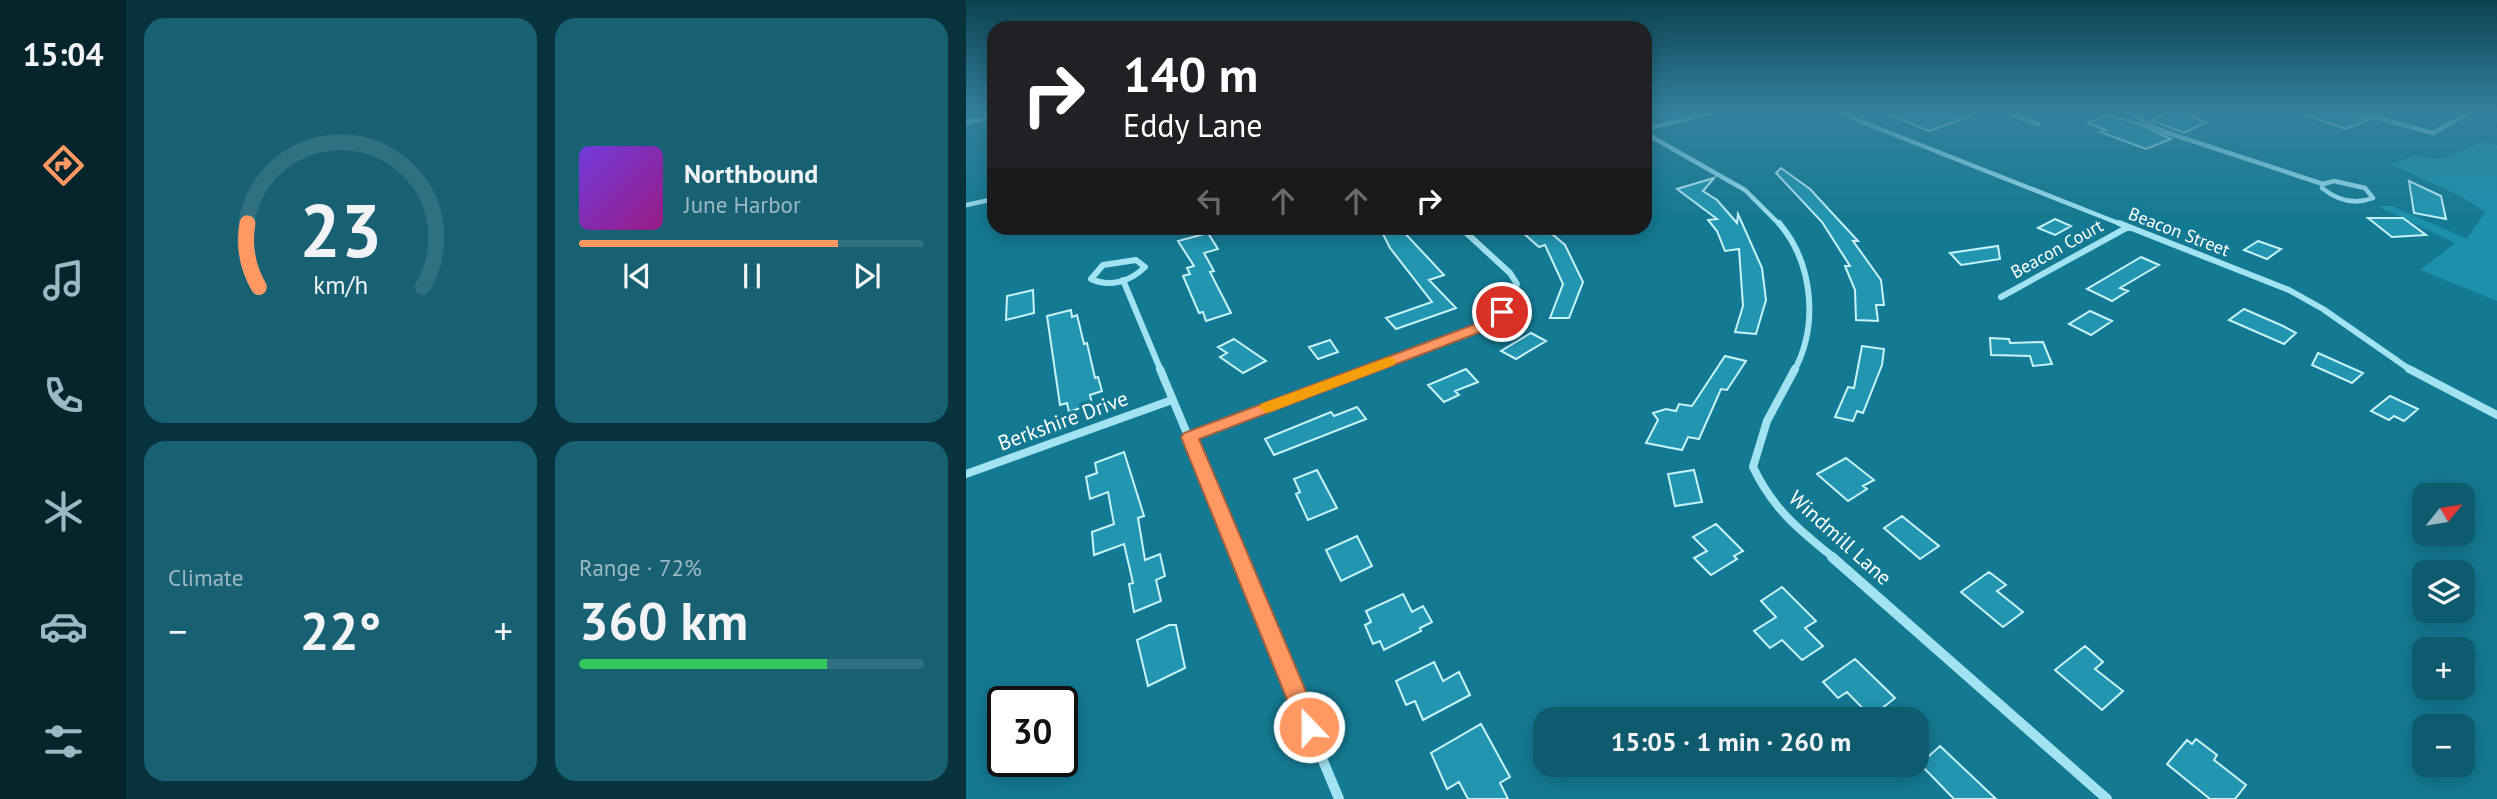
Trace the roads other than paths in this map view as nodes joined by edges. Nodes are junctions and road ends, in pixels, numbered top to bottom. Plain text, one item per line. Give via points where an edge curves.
1 (1674, 147) edge
2 (1926, 147) edge
3 (2211, 147) edge
4 (2323, 184) junction
5 (987, 200) edge
6 (966, 205) edge
7 (2128, 227) junction
8 (1469, 235) edge
9 (1123, 281) junction
10 (2001, 297) dead end
11 (1172, 400) junction
12 (2497, 415) edge
13 (1189, 437) junction
14 (966, 474) edge
15 (1339, 799) edge
16 (2107, 799) edge

1 - 16 street, Windmill Lane via 1744,187 1774,214 1798,253 1810,302 1810,330 1798,363 1766,421 1753,467 1766,494 1791,523
2 - 7 street, Beacon Street
3 - 4 street
4 - 4 street via 2325,191 2344,199 2373,198 2358,185
5 - 6 street
7 - 10 street, Beacon Court
7 - 12 street, Beacon Street via 2289,290 2421,377
8 - 13 street via 1517,284 1515,296 1502,312 1478,328
9 - 9 street via 1138,274 1144,264 1130,259 1114,262 1091,276 1099,283
9 - 11 street
11 - 13 street
11 - 14 street, Berkshire Drive
13 - 15 street

